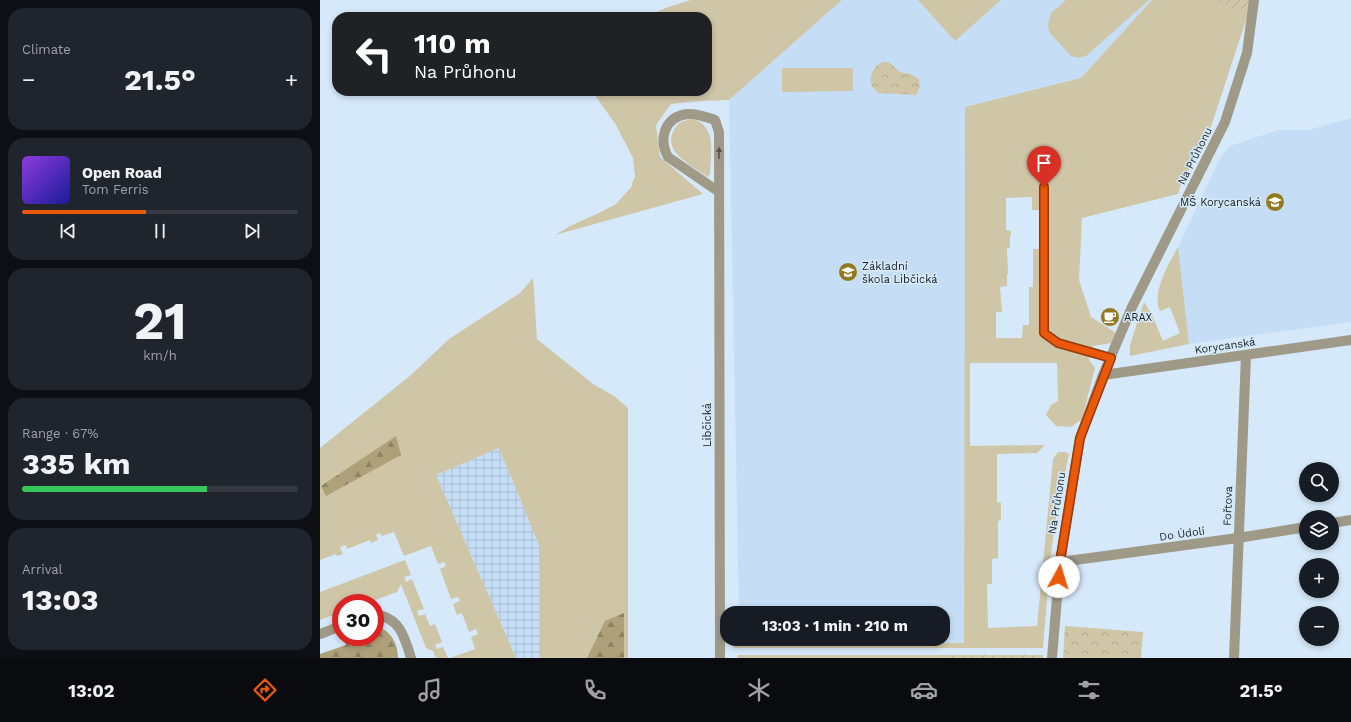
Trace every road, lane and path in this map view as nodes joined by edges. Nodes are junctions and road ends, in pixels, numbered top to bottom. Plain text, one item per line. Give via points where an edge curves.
1 (1254, 0) edge
2 (1044, 187) dead end
3 (718, 192) junction
4 (1351, 340) edge
5 (1246, 355) junction
6 (1111, 358) junction
7 (1103, 375) junction
8 (1351, 520) edge
9 (1339, 522) edge
10 (1299, 529) edge
11 (1238, 538) junction
12 (1060, 562) junction
13 (384, 616) edge
14 (332, 629) edge
15 (320, 634) edge
16 (411, 658) edge
17 (720, 658) edge
18 (1052, 658) edge
19 (1234, 658) edge

1 - 6 street, Na Průhonu via 1247,52 1225,122 1139,293
2 - 6 street via 1044,333 1058,343
3 -> 3 street, Libčická via 719,132 715,120 698,114 676,118 664,131 664,149 668,157
3 - 17 street, Libčická
4 - 5 street, Korycanská
5 - 7 street, Korycanská
5 - 11 street, Fořtova
6 - 7 street, Na Průhonu
7 - 12 street, Na Průhonu via 1080,438
8 - 9 street
10 - 11 street, Do Údolí
11 - 12 street, Do Údolí
11 - 19 street, Fořtova
12 - 18 street, Na Průhonu
13 - 16 street via 398,625
14 - 15 street

